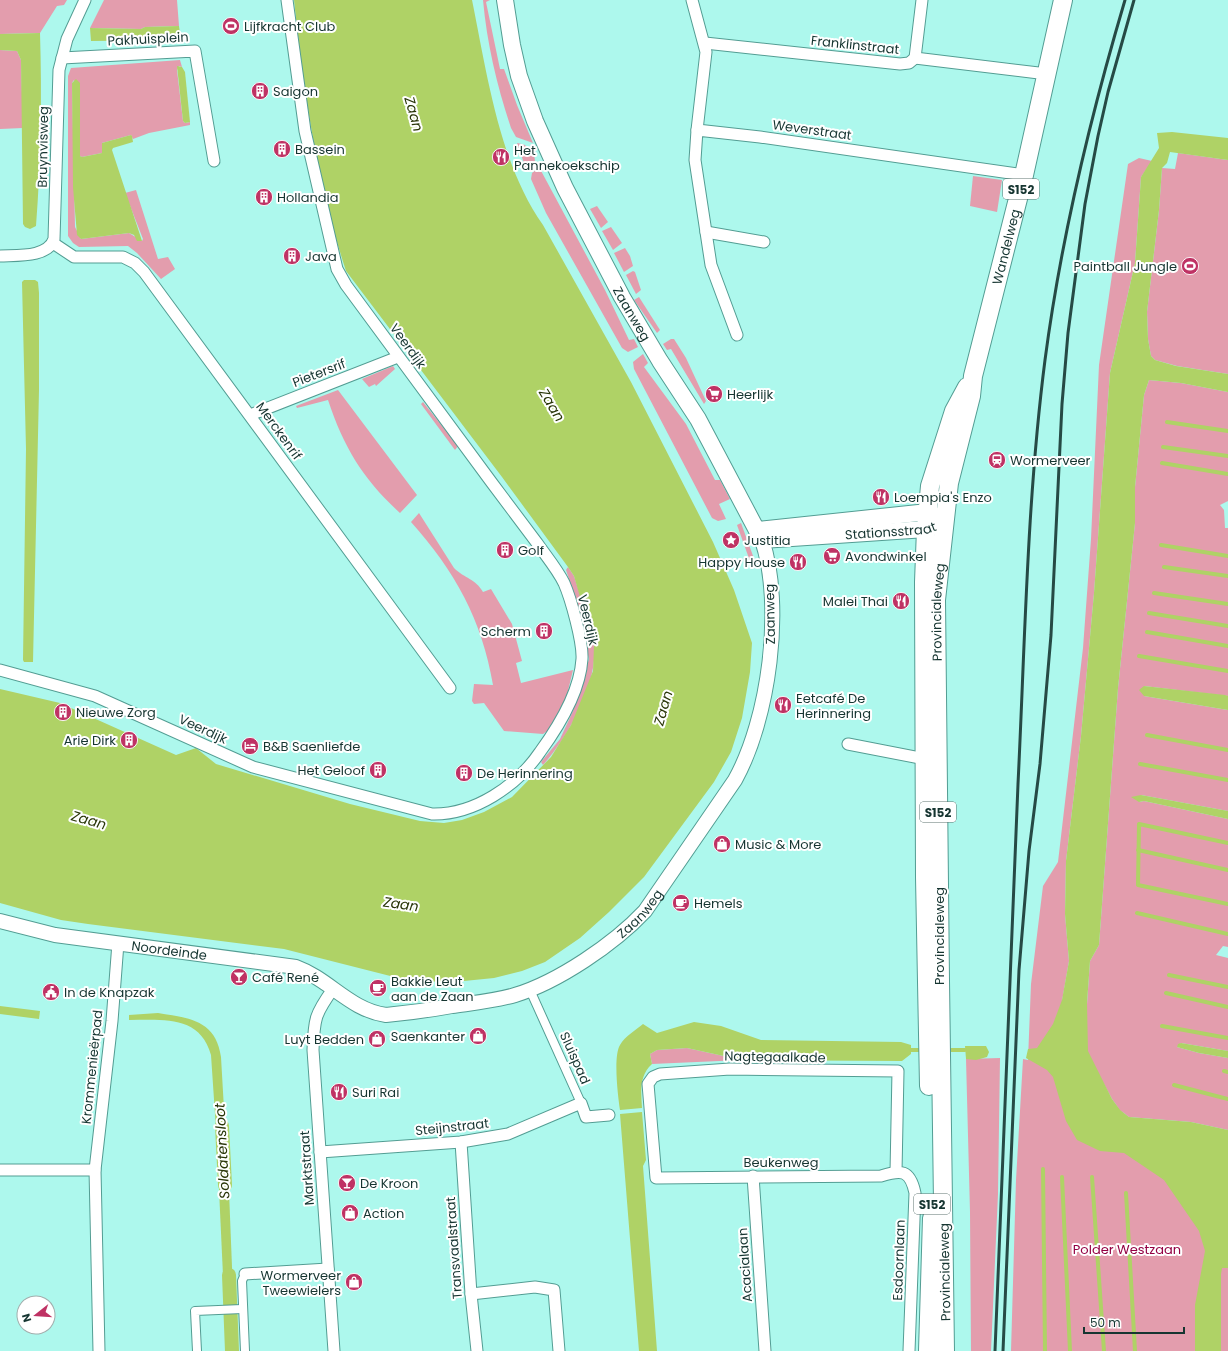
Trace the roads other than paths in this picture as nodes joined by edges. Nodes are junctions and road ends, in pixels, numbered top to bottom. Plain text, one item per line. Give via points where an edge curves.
1 (85, 0) edge
2 (287, 0) edge
3 (505, 0) edge
4 (692, 0) edge
5 (922, 0) edge
6 (1063, 0) edge
7 (705, 43) junction
8 (62, 58) junction
9 (915, 58) junction
10 (1047, 74) junction
11 (697, 130) junction
12 (214, 161) dead end
13 (1024, 175) junction
14 (706, 232) junction
15 (764, 242) dead end
16 (53, 243) junction
17 (0, 256) edge
18 (737, 335) dead end
19 (398, 357) junction
20 (973, 376) junction
21 (250, 415) junction
22 (927, 520) junction
23 (945, 521) junction
24 (760, 535) junction
25 (0, 670) edge
26 (450, 688) dead end
27 (848, 744) dead end
28 (931, 760) junction
29 (0, 921) edge
30 (118, 943) junction
31 (333, 989) junction
32 (530, 990) junction
33 (934, 1050) junction
34 (898, 1071) joint
35 (581, 1103) junction
36 (609, 1115) dead end
37 (461, 1142) junction
38 (320, 1152) junction
39 (0, 1170) edge
40 (95, 1170) junction
41 (900, 1172) junction
42 (753, 1176) junction
43 (656, 1178) joint
44 (328, 1269) junction
45 (245, 1274) joint
46 (472, 1294) junction
47 (238, 1309) junction
48 (99, 1351) edge
49 (197, 1351) edge
50 (245, 1351) edge
51 (334, 1351) edge
52 (478, 1351) edge
53 (559, 1351) edge
54 (765, 1351) edge
55 (908, 1351) edge
56 (928, 1351) edge
57 (945, 1351) edge

1 - 8 street, Bruynvisweg via 72,24
2 - 19 street, Veerdijk via 305,131 333,258 346,285
3 - 24 main road, Zaanweg via 519,76 535,121 565,188 622,297 698,419
4 - 7 street
5 - 9 street
6 - 10 main road, Wandelweg / S152
7 - 9 street, Franklinstraat via 900,64 909,63
7 - 11 street via 706,61
8 - 12 street, Pakhuisplein via 195,51
8 - 16 street, Bruynvisweg via 58,81
9 - 10 street, Franklinstraat
10 - 13 main road, Wandelweg / S152
11 - 13 street, Weverstraat
11 - 14 street via 695,160
13 - 20 main road, Wandelweg / S152
14 - 15 street
14 - 18 street via 711,265
16 - 17 street via 39,252
16 - 21 street, Merckenrif via 74,257 118,255 136,263
19 - 21 street, Pietersrif
19 - 25 street, Veerdijk via 560,576 580,640 582,661 564,715 539,754 512,783 490,797 461,809 432,814 253,767 95,696
20 - 22 main road, Wandelweg / S152 via 954,411 930,486
20 - 23 main road, Wandelweg / S152 via 971,396 949,483
21 - 26 street, Merckenrif
22 - 23 main road, Stationsstraat
22 - 24 main road, Stationsstraat
22 - 28 main road, Provincialeweg / S152 via 924,582
23 - 28 main road, Provincialeweg / S152 via 936,600
24 - 32 street, Zaanweg via 772,590 772,647 766,685 745,762 637,920 597,951
27 - 28 street
28 - 33 main road, Provincialeweg / S152
29 - 30 street, Noordeinde via 54,935
30 - 31 street, Noordeinde via 296,967 307,971
30 - 40 street, Krommenieërpad
31 - 32 street, Zaanweg via 360,1007 386,1015 483,1002
31 - 38 street, Marktstraat via 318,1010 314,1023 313,1050
32 - 35 street, Sluispad
33 - 56 main road, Provincialeweg / S152
33 - 57 main road, Provincialeweg / S152
34 - 41 street, Esdoornlaan
34 - 43 street, Nagtegaalkade via 730,1069 660,1074 653,1077 648,1084
35 - 36 street, Sluispad via 586,1117
35 - 37 street, Steijnstraat via 508,1134
37 - 38 street, Steijnstraat
37 - 46 street, Transvaalstraat
38 - 44 street, Marktstraat
39 - 40 street
40 - 48 street, Krommenieërpad
41 - 42 street, Beukenweg via 881,1176
41 - 55 street, Esdoornlaan via 911,1180 915,1192
42 - 43 street, Beukenweg
42 - 54 street, Acacialaan
44 - 45 street
44 - 51 street, Marktstraat
45 - 47 street
46 - 52 street, Transvaalstraat
46 - 53 street via 535,1287 554,1290
47 - 49 street via 195,1311
47 - 50 street

